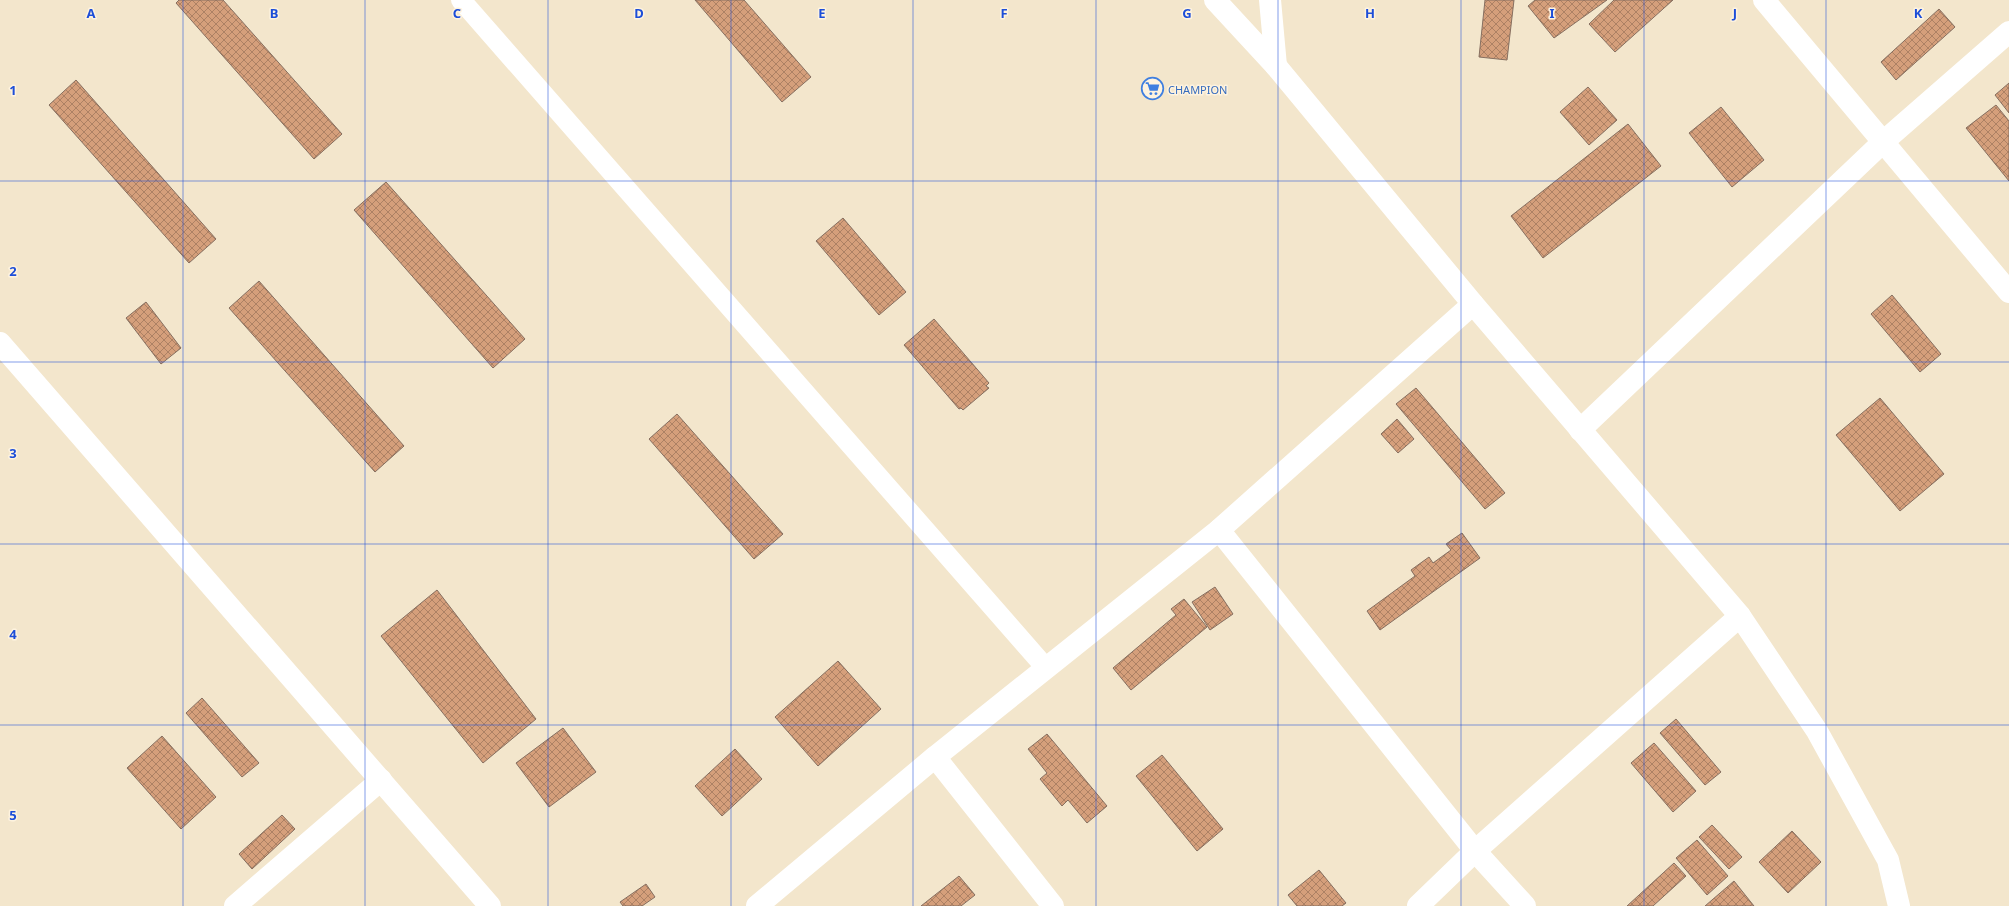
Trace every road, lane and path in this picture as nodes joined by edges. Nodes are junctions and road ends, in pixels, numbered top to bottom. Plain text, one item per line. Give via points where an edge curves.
1 (461, 0) edge
2 (1215, 0) edge
3 (1270, 0) edge
4 (1764, 0) edge
5 (2009, 32) edge
6 (1276, 66) junction
7 (1883, 142) junction
8 (2009, 292) edge
9 (1473, 304) junction
10 (0, 343) edge
11 (1580, 430) junction
12 (1219, 530) junction
13 (1740, 616) junction
14 (1046, 668) junction
15 (935, 757) junction
16 (381, 780) junction
17 (1475, 851) junction
18 (235, 906) edge
19 (490, 906) edge
20 (757, 906) edge
21 (1053, 906) edge
22 (1418, 906) edge
23 (1525, 906) edge
24 (1899, 906) edge

1 - 14 lane
2 - 6 street
3 - 6 street
4 - 7 street
5 - 7 street
6 - 9 street
7 - 8 street
7 - 11 street
9 - 11 street
9 - 12 street
10 - 16 street
11 - 13 street
12 - 14 street
12 - 17 street
13 - 17 street
13 - 24 street via 1816,731 1888,860
14 - 15 street
15 - 20 street
15 - 21 street
16 - 18 street
16 - 19 street
17 - 22 street
17 - 23 street

